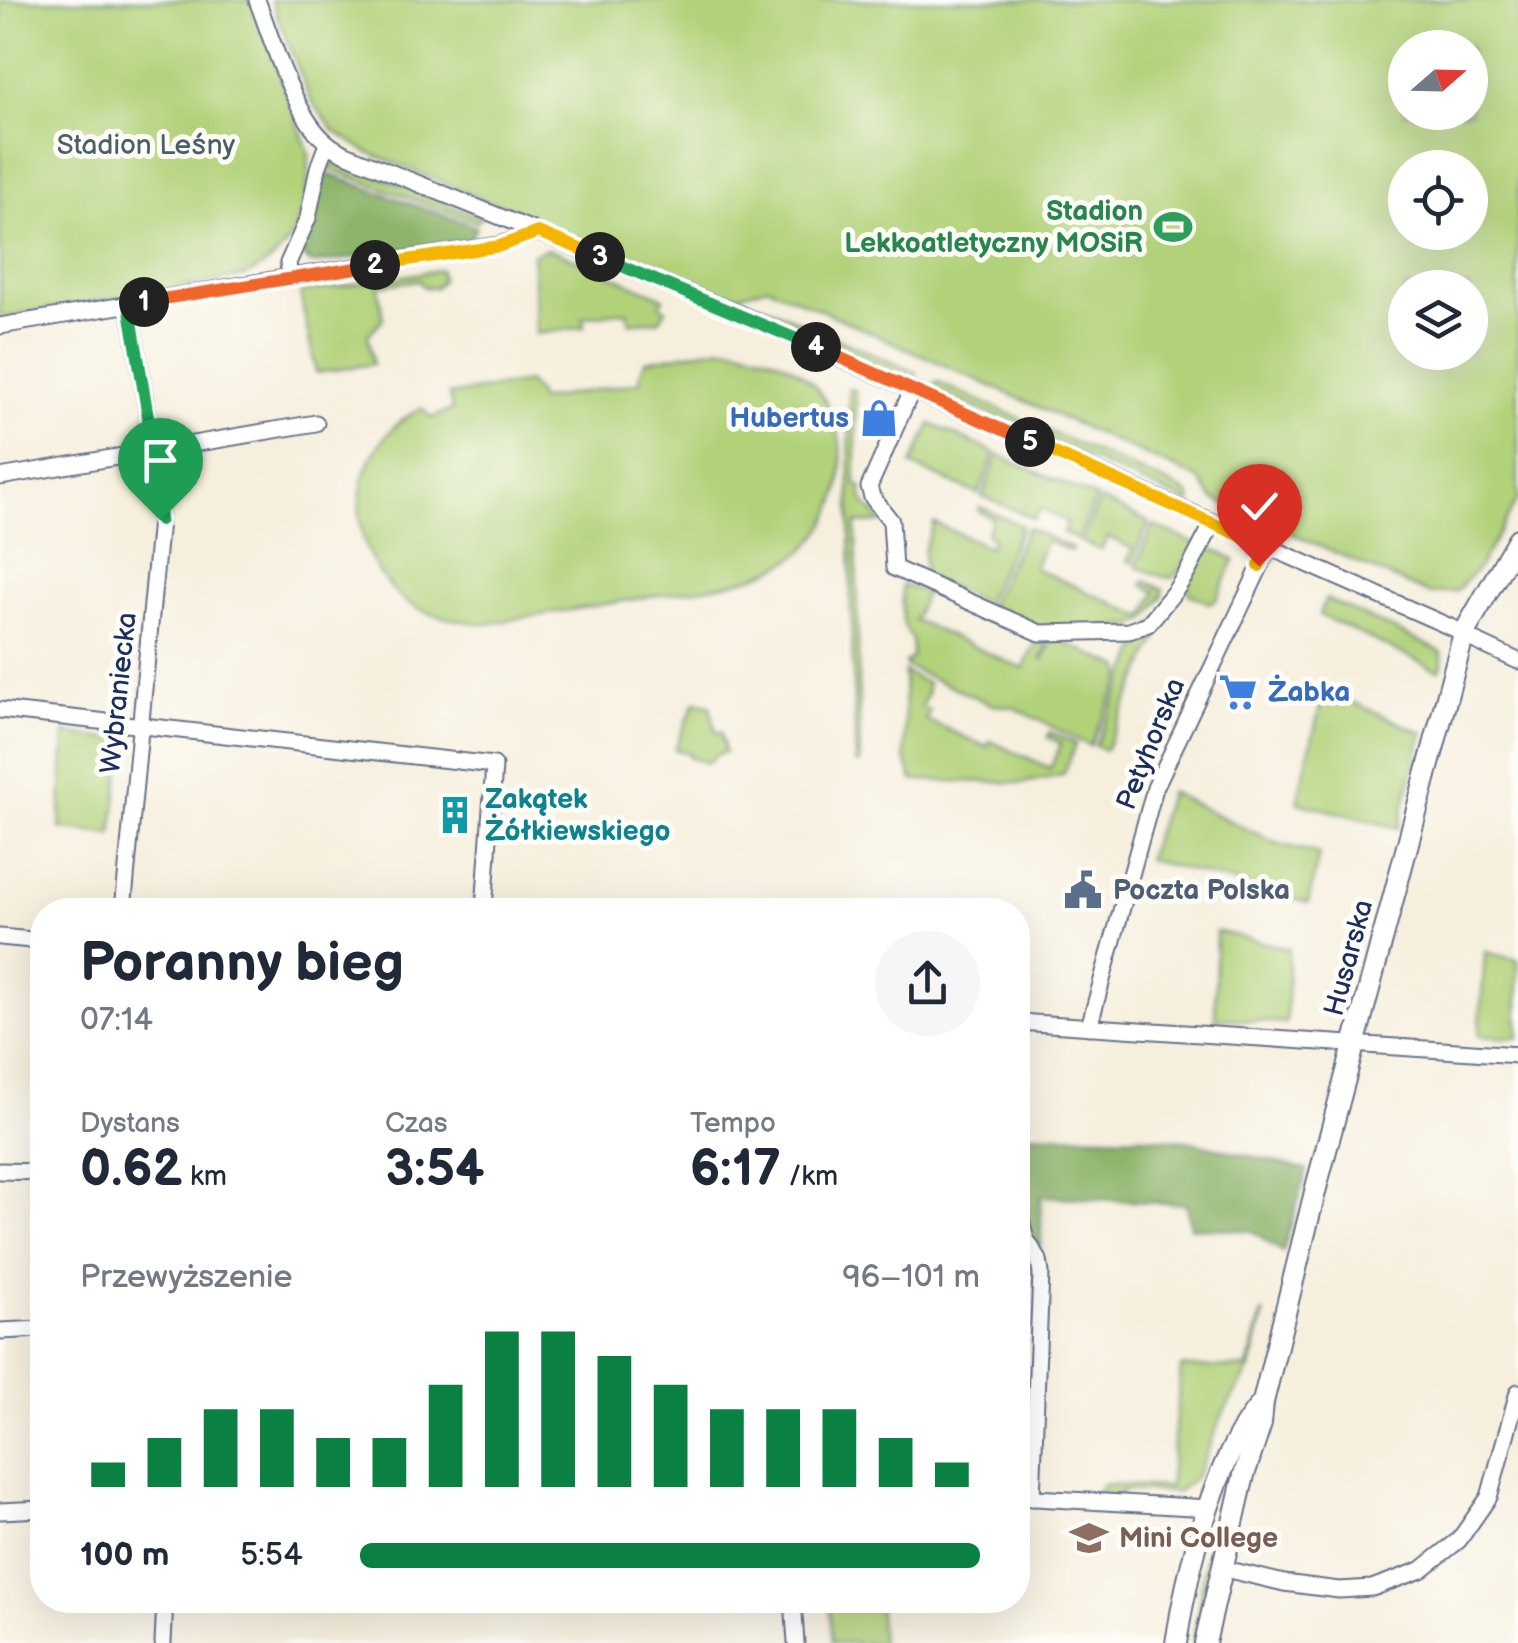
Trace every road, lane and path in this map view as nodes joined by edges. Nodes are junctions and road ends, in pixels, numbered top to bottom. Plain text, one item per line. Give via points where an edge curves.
1 (257, 0) edge
2 (327, 144) junction
3 (538, 232) junction
4 (290, 277) junction
5 (129, 304) junction
6 (0, 326) edge
7 (912, 390) junction
8 (316, 423) dead end
9 (154, 452) junction
10 (0, 477) edge
11 (1213, 523) junction
12 (1518, 539) edge
13 (1268, 548) junction
14 (1464, 633) junction
15 (1518, 661) edge
16 (0, 710) edge
17 (140, 726) junction
18 (124, 898) edge
19 (485, 898) edge
20 (0, 936) edge
21 (30, 940) edge
22 (1030, 1023) edge
23 (1089, 1027) junction
24 (1354, 1044) junction
25 (1518, 1056) edge
26 (0, 1170) edge
27 (30, 1171) edge
28 (1030, 1246) edge
29 (30, 1329) edge
30 (0, 1330) edge
31 (1518, 1392) edge
32 (1263, 1402) junction
33 (1030, 1418) edge
34 (1030, 1497) edge
35 (1209, 1508) junction
36 (30, 1510) edge
37 (0, 1511) edge
38 (1221, 1568) junction
39 (165, 1613) edge
40 (794, 1613) edge
41 (164, 1643) edge
42 (796, 1643) edge
43 (1176, 1643) edge
44 (1205, 1643) edge

1 - 2 street via 296,97
2 - 3 street
2 - 4 street via 288,263
3 - 4 street via 500,246
3 - 7 street
4 - 5 street
5 - 6 street
5 - 9 street, Wybraniecka
7 - 11 street
7 - 11 street via 869,488 891,521 894,568 1040,633 1143,627 1187,573
8 - 9 street
9 - 10 street
9 - 17 street, Wybraniecka via 160,520
11 - 13 street
12 - 14 main road, Husarska
13 - 14 street
13 - 23 street, Petyhorska via 1155,788
14 - 15 street
14 - 24 main road, Husarska
16 - 17 street
17 - 18 street, Wybraniecka
17 - 19 street via 494,764
20 - 21 street
22 - 23 street
23 - 24 street
24 - 25 street
24 - 32 main road, Husarska
26 - 27 street
28 - 33 street via 1041,1273
29 - 30 street
31 - 38 street via 1489,1497 1460,1540 1421,1570 1372,1588 1339,1590
32 - 35 main road, Husarska via 1237,1436
32 - 38 main road, Husarska
34 - 35 street
35 - 43 main road, Husarska
36 - 37 street
38 - 44 main road, Husarska
39 - 41 street
40 - 42 street

